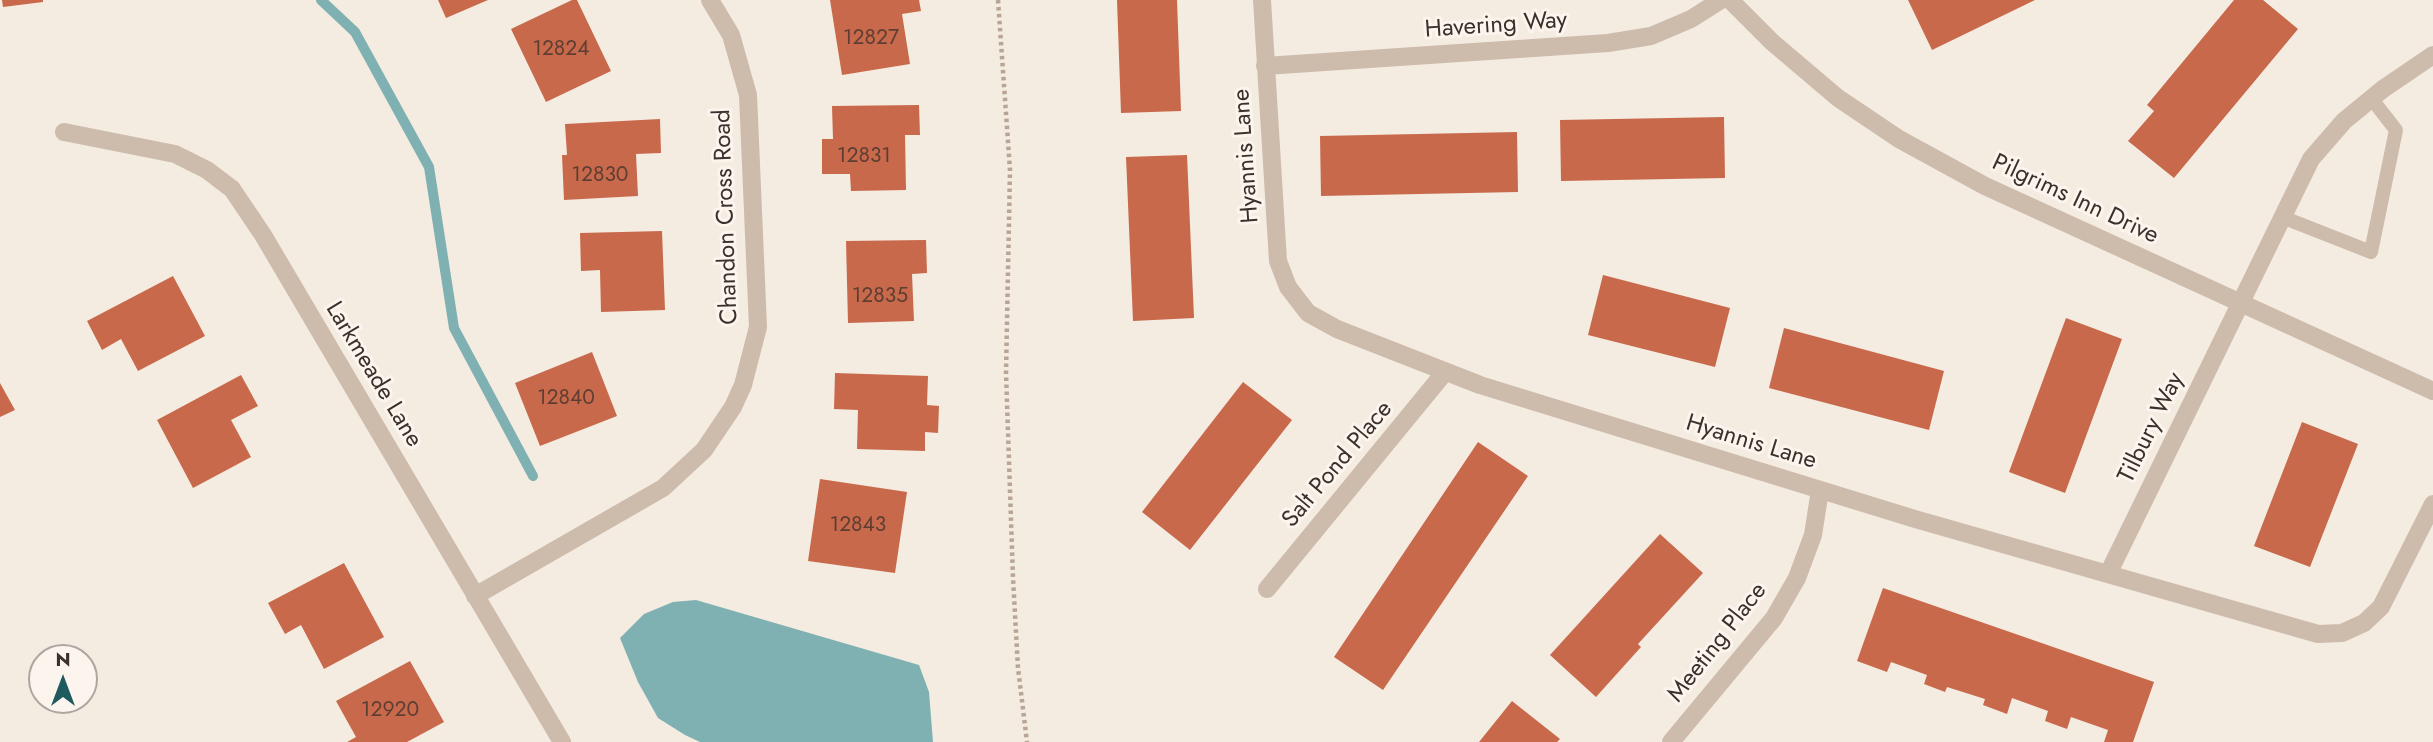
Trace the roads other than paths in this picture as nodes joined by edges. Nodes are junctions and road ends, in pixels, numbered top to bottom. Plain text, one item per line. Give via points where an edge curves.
1 (710, 0) edge
2 (1262, 0) edge
3 (1721, 0) edge
4 (1730, 0) edge
5 (2433, 55) edge
6 (1265, 65) junction
7 (2371, 98) junction
8 (64, 132) dead end
9 (2282, 217) junction
10 (2239, 302) junction
11 (1445, 372) junction
12 (2433, 391) edge
13 (1820, 490) junction
14 (2433, 504) edge
15 (2108, 574) junction
16 (1267, 589) dead end
17 (475, 596) junction
18 (562, 742) edge
19 (1671, 742) edge

1 - 17 street, Chandon Cross Road via 731,35 748,96 758,327 743,385 704,450 663,488
2 - 6 street, Hyannis Lane
3 - 6 street, Havering Way via 1651,36 1608,43
4 - 10 street, Pilgrims Inn Drive via 1838,98 1899,139 1985,186
5 - 7 street, Tilbury Way
6 - 11 street, Hyannis Lane via 1278,261 1288,287 1308,313 1337,329
7 - 9 street, Tilbury Way via 2311,159
7 - 9 lane via 2396,130 2371,252
8 - 17 street, Larkmeade Lane via 175,154 232,189
9 - 10 street, Tilbury Way
10 - 12 street, Pilgrims Inn Drive
10 - 15 street, Tilbury Way
11 - 13 street, Hyannis Lane
11 - 16 street, Salt Pond Place
13 - 15 street, Hyannis Lane
13 - 19 street, Meeting Place via 1809,546 1774,618
14 - 15 street, Hyannis Lane via 2381,607 2364,623 2342,633 2318,634
17 - 18 street, Larkmeade Lane

